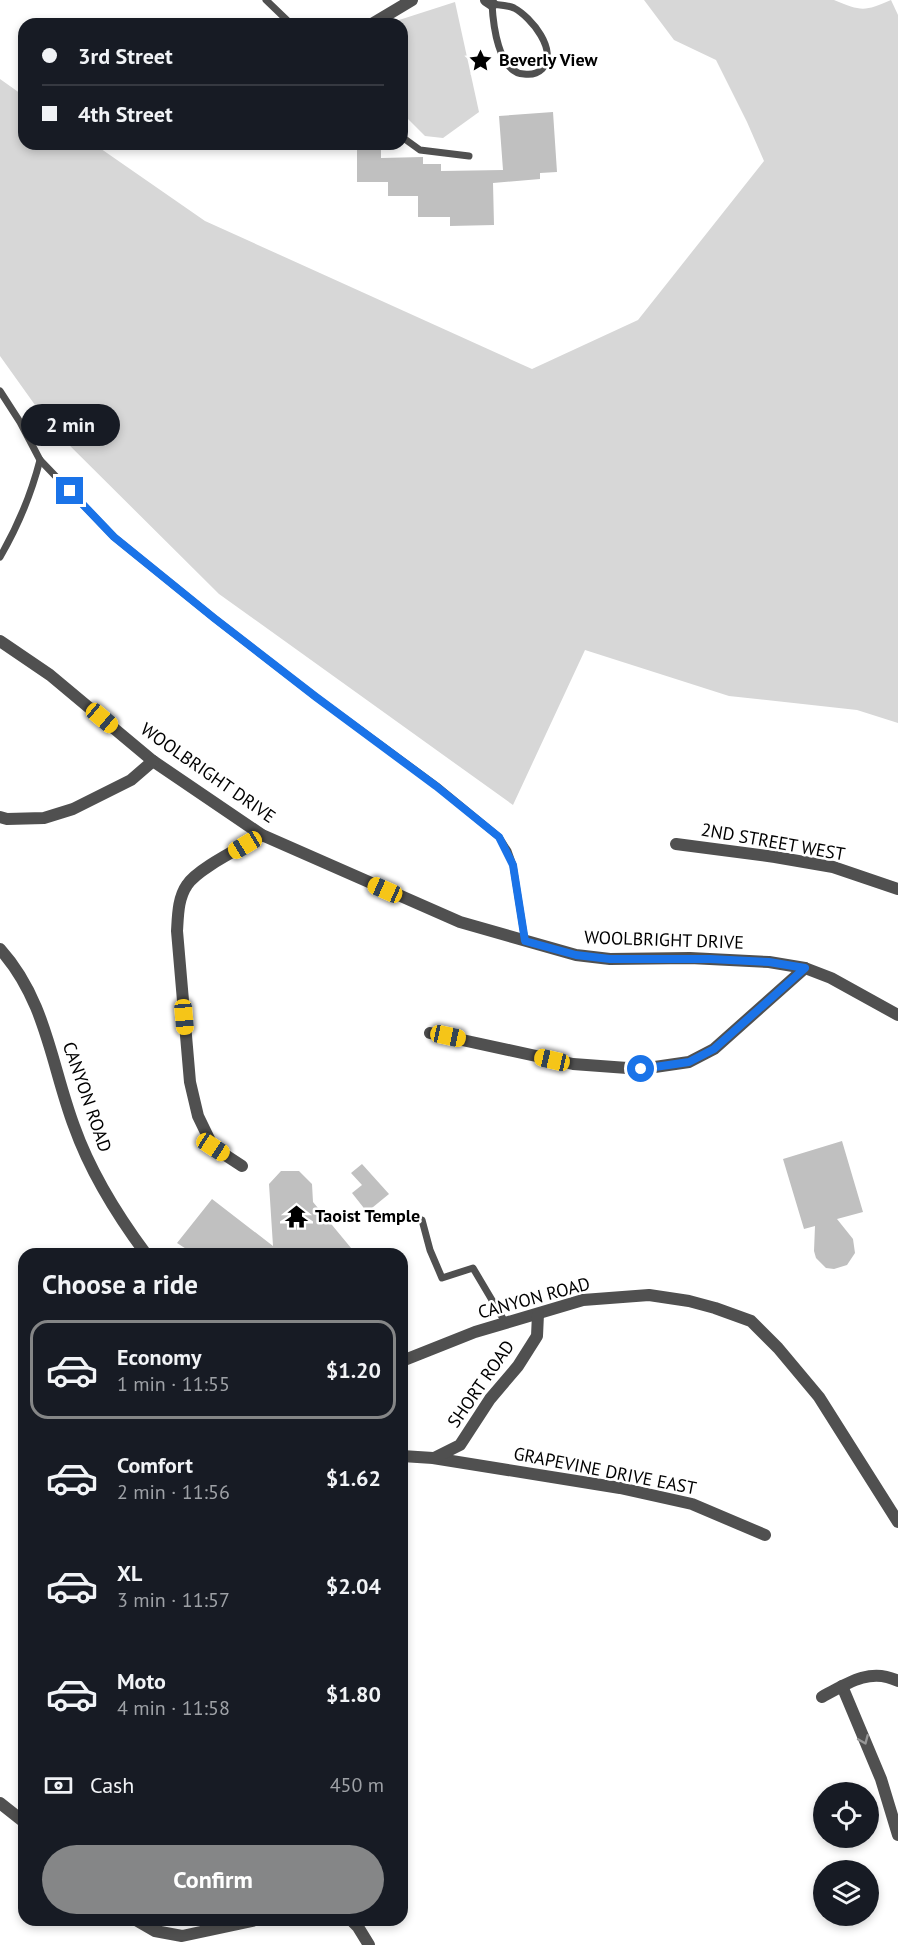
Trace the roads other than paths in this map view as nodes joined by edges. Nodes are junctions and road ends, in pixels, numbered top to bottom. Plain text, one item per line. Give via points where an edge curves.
1 (266, 0) edge
2 (403, 2) edge
3 (489, 2) edge
4 (285, 18) edge
5 (380, 18) edge
6 (408, 141) edge
7 (469, 156) dead end
8 (0, 391) edge
9 (40, 460) junction
10 (0, 557) edge
11 (0, 641) edge
12 (153, 761) junction
13 (0, 817) edge
14 (262, 835) junction
15 (676, 843) dead end
16 (898, 889) edge
17 (525, 941) junction
18 (0, 949) edge
19 (805, 968) junction
20 (898, 1015) edge
21 (430, 1032) dead end
22 (242, 1166) dead end
23 (422, 1220) dead end
24 (141, 1248) edge
25 (538, 1314) junction
26 (505, 1322) junction
27 (408, 1359) edge
28 (408, 1456) edge
29 (433, 1458) junction
30 (898, 1522) edge
31 (765, 1535) dead end
32 (898, 1682) edge
33 (842, 1686) junction
34 (822, 1697) dead end
35 (0, 1803) edge
36 (18, 1817) edge
37 (898, 1835) edge
38 (146, 1926) edge
39 (228, 1926) edge
40 (357, 1926) edge
41 (369, 1945) edge

1 - 4 lane
2 - 5 street
3 - 3 lane via 513,7 535,24 548,57 542,69 520,74 510,68 497,44
6 - 7 lane via 420,150
8 - 9 lane
9 - 10 lane via 31,496
9 - 17 lane via 114,537 499,837 513,865
11 - 12 street, WOOLBRIGHT DRIVE via 50,675
12 - 13 street via 131,780 73,809 44,818
12 - 14 street, WOOLBRIGHT DRIVE
14 - 17 street, WOOLBRIGHT DRIVE via 459,922
14 - 22 street via 195,876 178,906 190,1082 198,1116 213,1147
15 - 16 street, 2ND STREET WEST via 834,867
17 - 19 street, WOOLBRIGHT DRIVE via 576,955 610,959 769,962
18 - 24 street, CANYON ROAD via 15,966 35,1002 74,1127 96,1174
19 - 20 street, WOOLBRIGHT DRIVE
19 - 21 street via 714,1049 689,1062 641,1069 573,1064
23 - 26 lane via 442,1278 473,1268
25 - 26 street, CANYON ROAD
25 - 29 street, SHORT ROAD via 537,1336 518,1366 490,1399 460,1445
25 - 30 street, CANYON ROAD via 583,1300 649,1295 689,1301 751,1321 819,1397
26 - 27 street, CANYON ROAD
28 - 29 street, GRAPEVINE DRIVE EAST
29 - 31 street, GRAPEVINE DRIVE EAST via 620,1488 692,1504
32 - 33 street via 873,1674
33 - 34 street
33 -> 37 street via 881,1779
35 - 36 street
38 - 39 street via 182,1936
40 - 41 street

